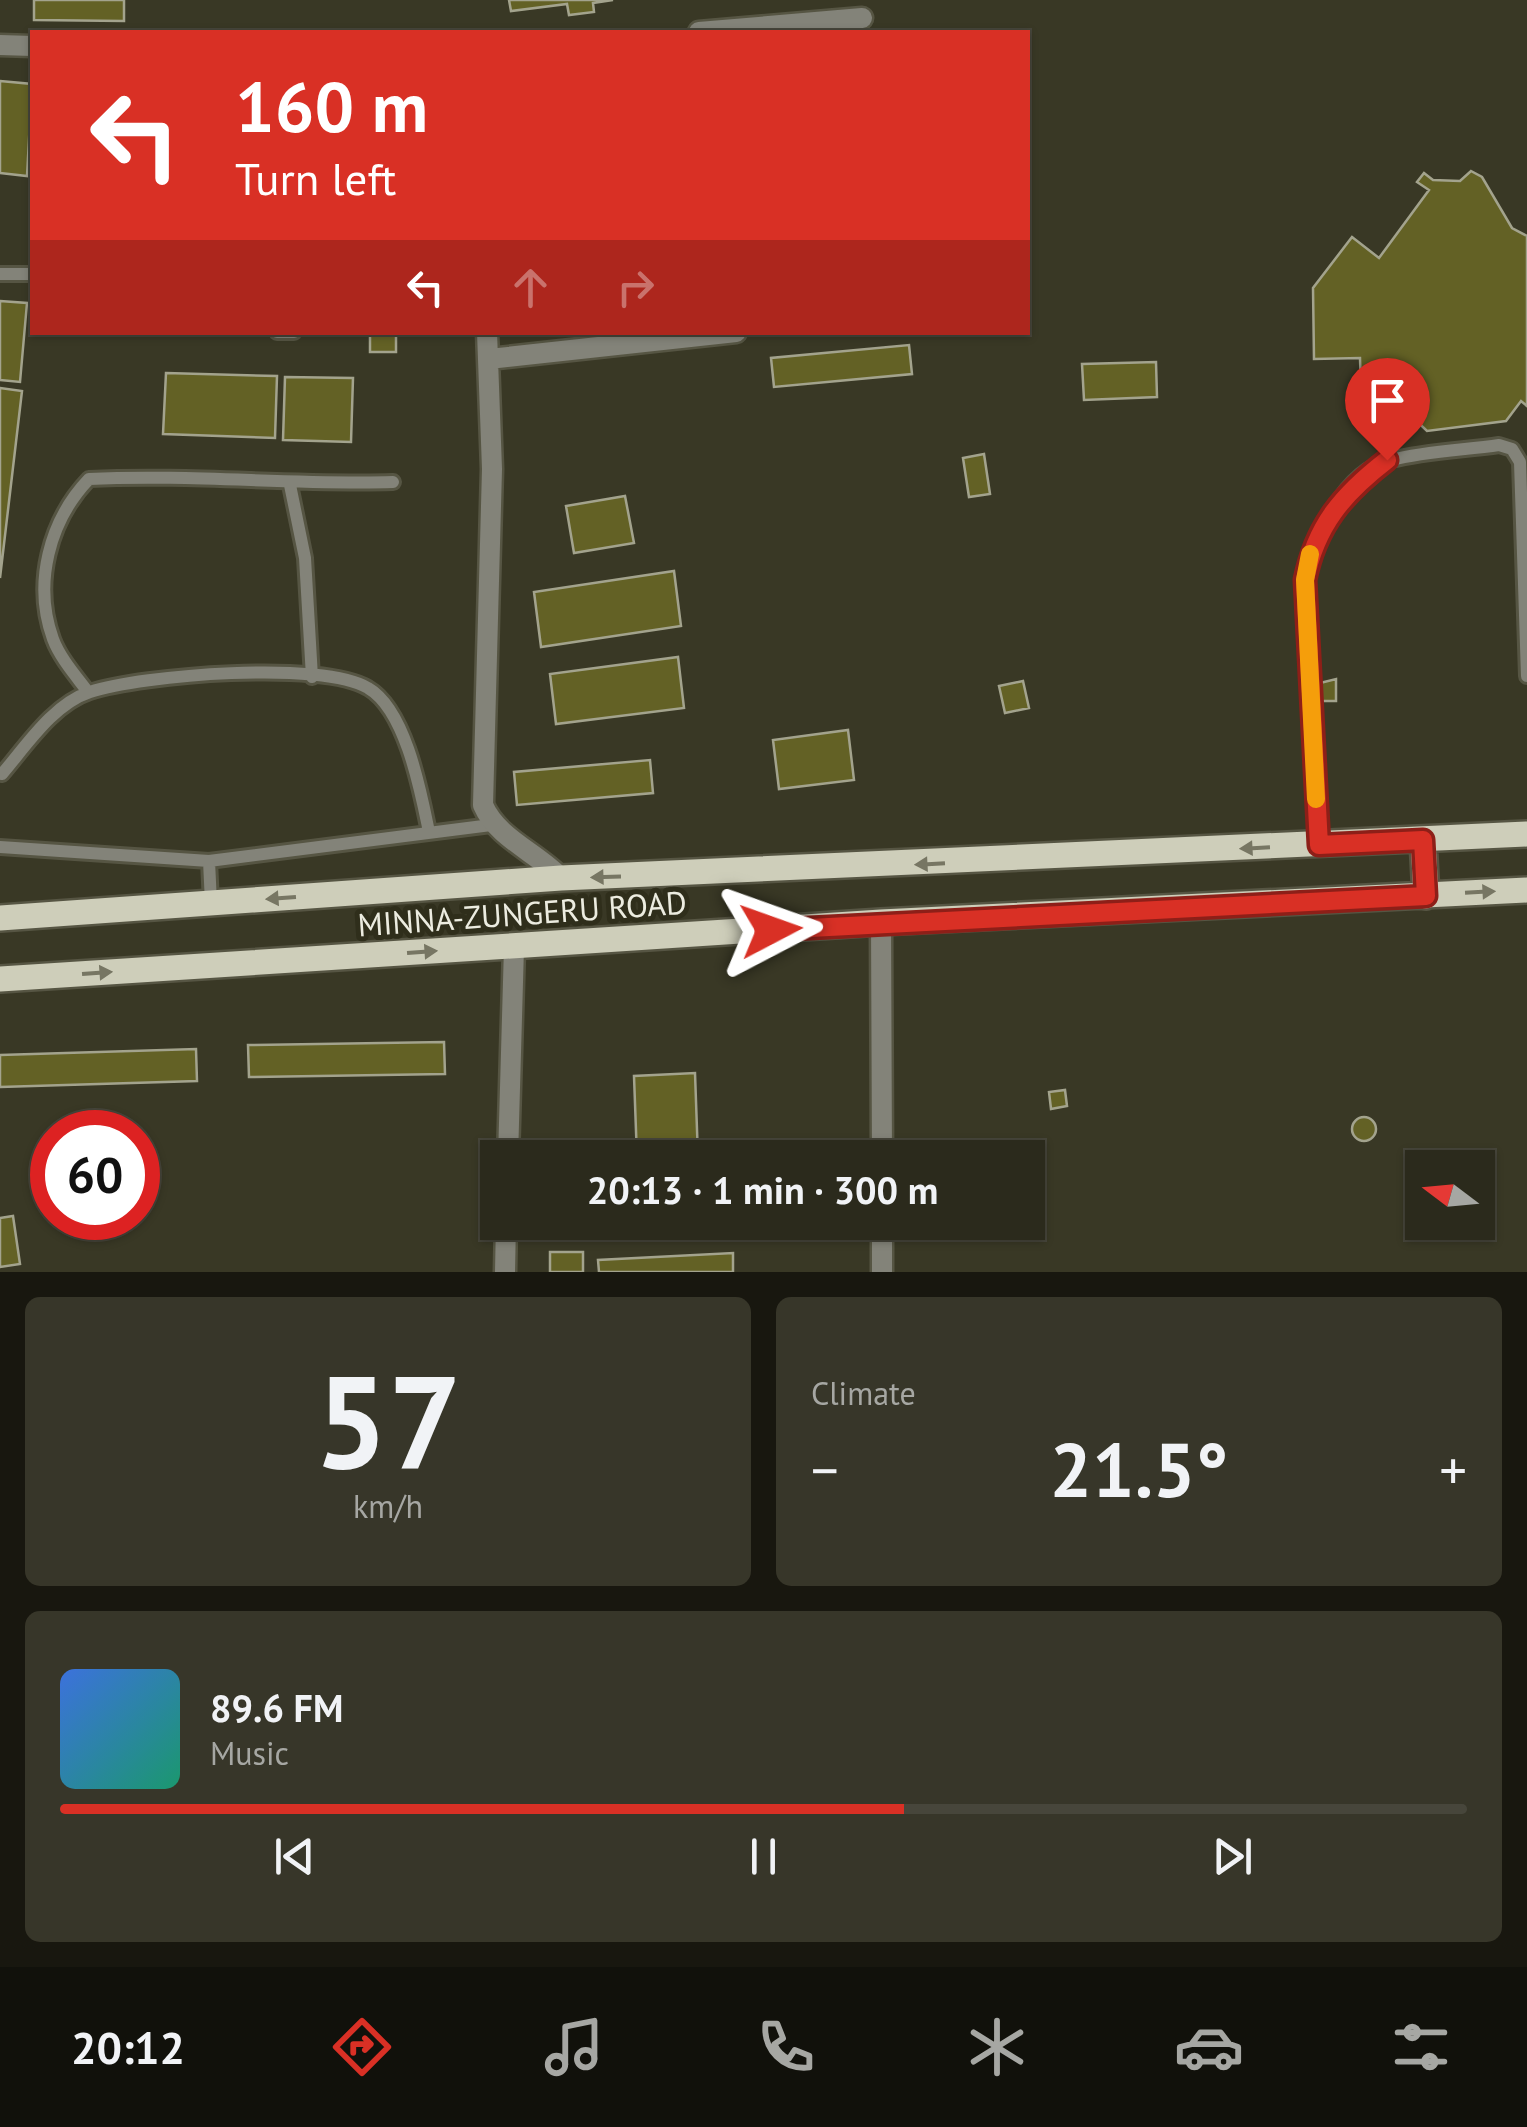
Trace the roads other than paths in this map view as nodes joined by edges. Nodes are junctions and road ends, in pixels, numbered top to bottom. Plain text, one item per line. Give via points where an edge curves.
1 (862, 18) dead end
2 (722, 30) edge
3 (0, 46) edge
4 (30, 46) edge
5 (0, 274) edge
6 (30, 274) edge
7 (487, 335) edge
8 (709, 335) edge
9 (489, 359) junction
10 (393, 482) dead end
11 (290, 485) junction
12 (312, 676) junction
13 (1527, 676) edge
14 (88, 692) junction
15 (2, 774) dead end
16 (491, 825) junction
17 (428, 832) junction
18 (1527, 834) edge
19 (1423, 840) junction
20 (1319, 845) junction
21 (0, 847) edge
22 (209, 860) junction
23 (561, 878) junction
24 (1527, 890) edge
25 (1426, 896) junction
26 (212, 903) junction
27 (0, 918) edge
28 (881, 922) junction
29 (514, 947) junction
30 (0, 979) edge
31 (509, 1140) edge
32 (882, 1140) edge
33 (506, 1240) edge
34 (882, 1240) edge
35 (505, 1272) edge
36 (882, 1272) edge

1 - 2 street
3 - 4 street
5 - 6 lane
7 - 9 street
8 - 9 street
9 - 16 street via 482,805
10 - 11 lane
11 - 12 lane via 305,558
11 - 14 lane via 220,478 89,480 68,502 49,545 43,602 54,643
12 - 14 lane via 196,673
12 - 17 lane via 369,688 385,704 416,768
13 - 20 lane via 1520,462 1512,449 1387,460 1353,486 1312,544 1305,580
14 - 15 lane via 47,720
16 - 17 lane
16 - 23 street
17 - 22 lane
18 - 19 main road, MINNA-ZUNGERU ROAD
19 - 20 main road, MINNA-ZUNGERU ROAD
19 - 25 main road
20 -> 23 main road, MINNA-ZUNGERU ROAD
21 - 22 lane
22 - 26 lane
23 -> 26 main road, MINNA-ZUNGERU ROAD
25 -> 24 main road, MINNA-ZUNGERU ROAD
25 - 28 main road, MINNA-ZUNGERU ROAD
26 - 27 main road, MINNA-ZUNGERU ROAD
28 - 29 main road, MINNA-ZUNGERU ROAD
28 - 32 street
30 -> 29 main road, MINNA-ZUNGERU ROAD
29 - 31 street
33 - 35 street
34 - 36 street

